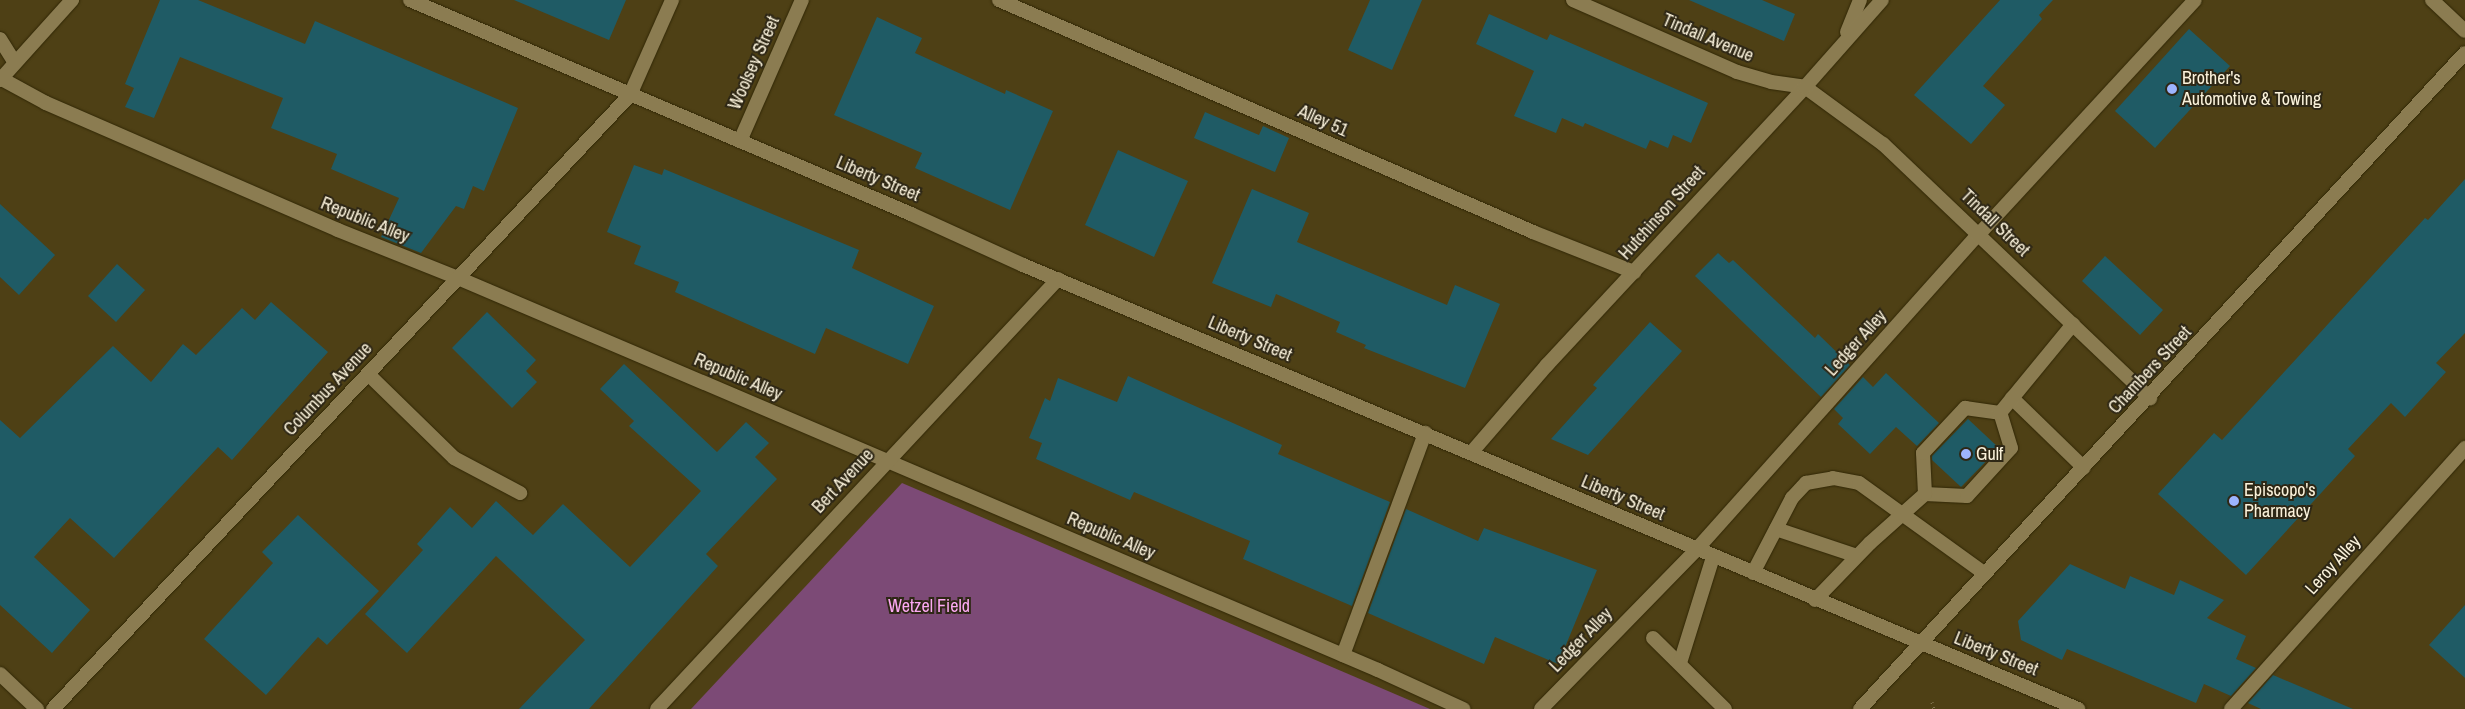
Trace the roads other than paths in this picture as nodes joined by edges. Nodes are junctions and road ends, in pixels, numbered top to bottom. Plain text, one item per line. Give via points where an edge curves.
1 (72, 0) edge
2 (410, 0) edge
3 (672, 0) edge
4 (802, 0) edge
5 (999, 0) edge
6 (1573, 0) edge
7 (1860, 0) edge
8 (1882, 0) edge
9 (2195, 0) edge
10 (2432, 0) edge
11 (2465, 31) edge
12 (0, 39) edge
13 (1843, 42) junction
14 (2465, 53) edge
15 (15, 64) junction
16 (0, 79) edge
17 (1806, 87) junction
18 (630, 95) junction
19 (740, 141) junction
20 (1979, 234) junction
21 (1634, 272) junction
22 (458, 278) junction
23 (1058, 279) junction
24 (2073, 324) junction
25 (368, 374) junction
26 (2012, 398) junction
27 (2150, 398) junction
28 (2000, 412) junction
29 (1425, 433) junction
30 (2465, 448) edge
31 (1471, 453) junction
32 (887, 461) junction
33 (2084, 468) junction
34 (520, 493) dead end
35 (1925, 494) junction
36 (1902, 515) junction
37 (1776, 528) junction
38 (1696, 550) junction
39 (1857, 556) junction
40 (1713, 557) junction
41 (1753, 574) junction
42 (1985, 574) junction
43 (1815, 600) junction
44 (1654, 638) dead end
45 (1920, 644) junction
46 (1344, 655) junction
47 (1680, 664) junction
48 (0, 674) edge
49 (37, 709) edge
50 (53, 709) edge
51 (656, 709) edge
52 (1463, 709) edge
53 (1541, 709) edge
54 (1725, 709) edge
55 (1860, 709) edge
56 (2078, 709) edge
57 (2231, 709) edge

1 - 15 street
2 - 18 street, Liberty Street
3 - 18 street, Columbus Avenue
4 - 19 street, Woolsey Street
5 - 21 street, Alley 51 via 1506,220
6 - 17 street, Tindall Avenue via 1737,72 1771,82
7 - 13 street
8 - 13 street, Hutchinson Street
9 - 20 street, Ledger Alley
10 - 11 street
12 - 15 street
13 - 17 street, Hutchinson Street
14 - 27 street, Chambers Street
15 - 16 street
16 - 22 street, Republic Alley via 46,103
17 - 20 street, Tindall Street via 1883,144
17 - 21 street, Hutchinson Street
18 - 19 street, Liberty Street
18 - 22 street, Columbus Avenue
19 - 23 street, Liberty Street
20 - 24 street, Tindall Street
20 - 38 street, Ledger Alley
21 - 31 street, Hutchinson Street
22 - 25 street, Columbus Avenue
22 - 32 street, Republic Alley
23 - 29 street, Liberty Street
23 - 32 street, Bert Avenue
24 - 26 street
24 - 27 street, Tindall Street
25 - 34 street via 454,458
25 - 50 street, Columbus Avenue
26 - 28 street
26 - 33 street
27 - 33 street, Chambers Street
28 - 35 street via 1965,408 1923,453
28 - 35 street via 2011,448 1967,496
29 - 31 street, Liberty Street
29 - 46 street
30 - 57 street, Leroy Alley
31 - 38 street, Liberty Street
32 - 46 street, Republic Alley
32 - 51 street, Bert Avenue
33 - 42 street, Chambers Street
35 - 36 street
36 - 37 street via 1859,483 1833,478 1806,483 1792,498
36 - 39 street
36 - 42 street
37 - 39 street
37 - 41 street
38 - 40 street, Liberty Street
38 - 53 street, Ledger Alley
39 - 43 street
40 - 41 street, Liberty Street
40 - 47 street
41 - 43 street, Liberty Street
42 - 45 street, Chambers Street
43 - 45 street, Liberty Street
44 - 47 street
45 - 55 street, Chambers Street
45 - 56 street, Liberty Street
46 - 52 street, Republic Alley
47 - 54 street
48 - 49 street

